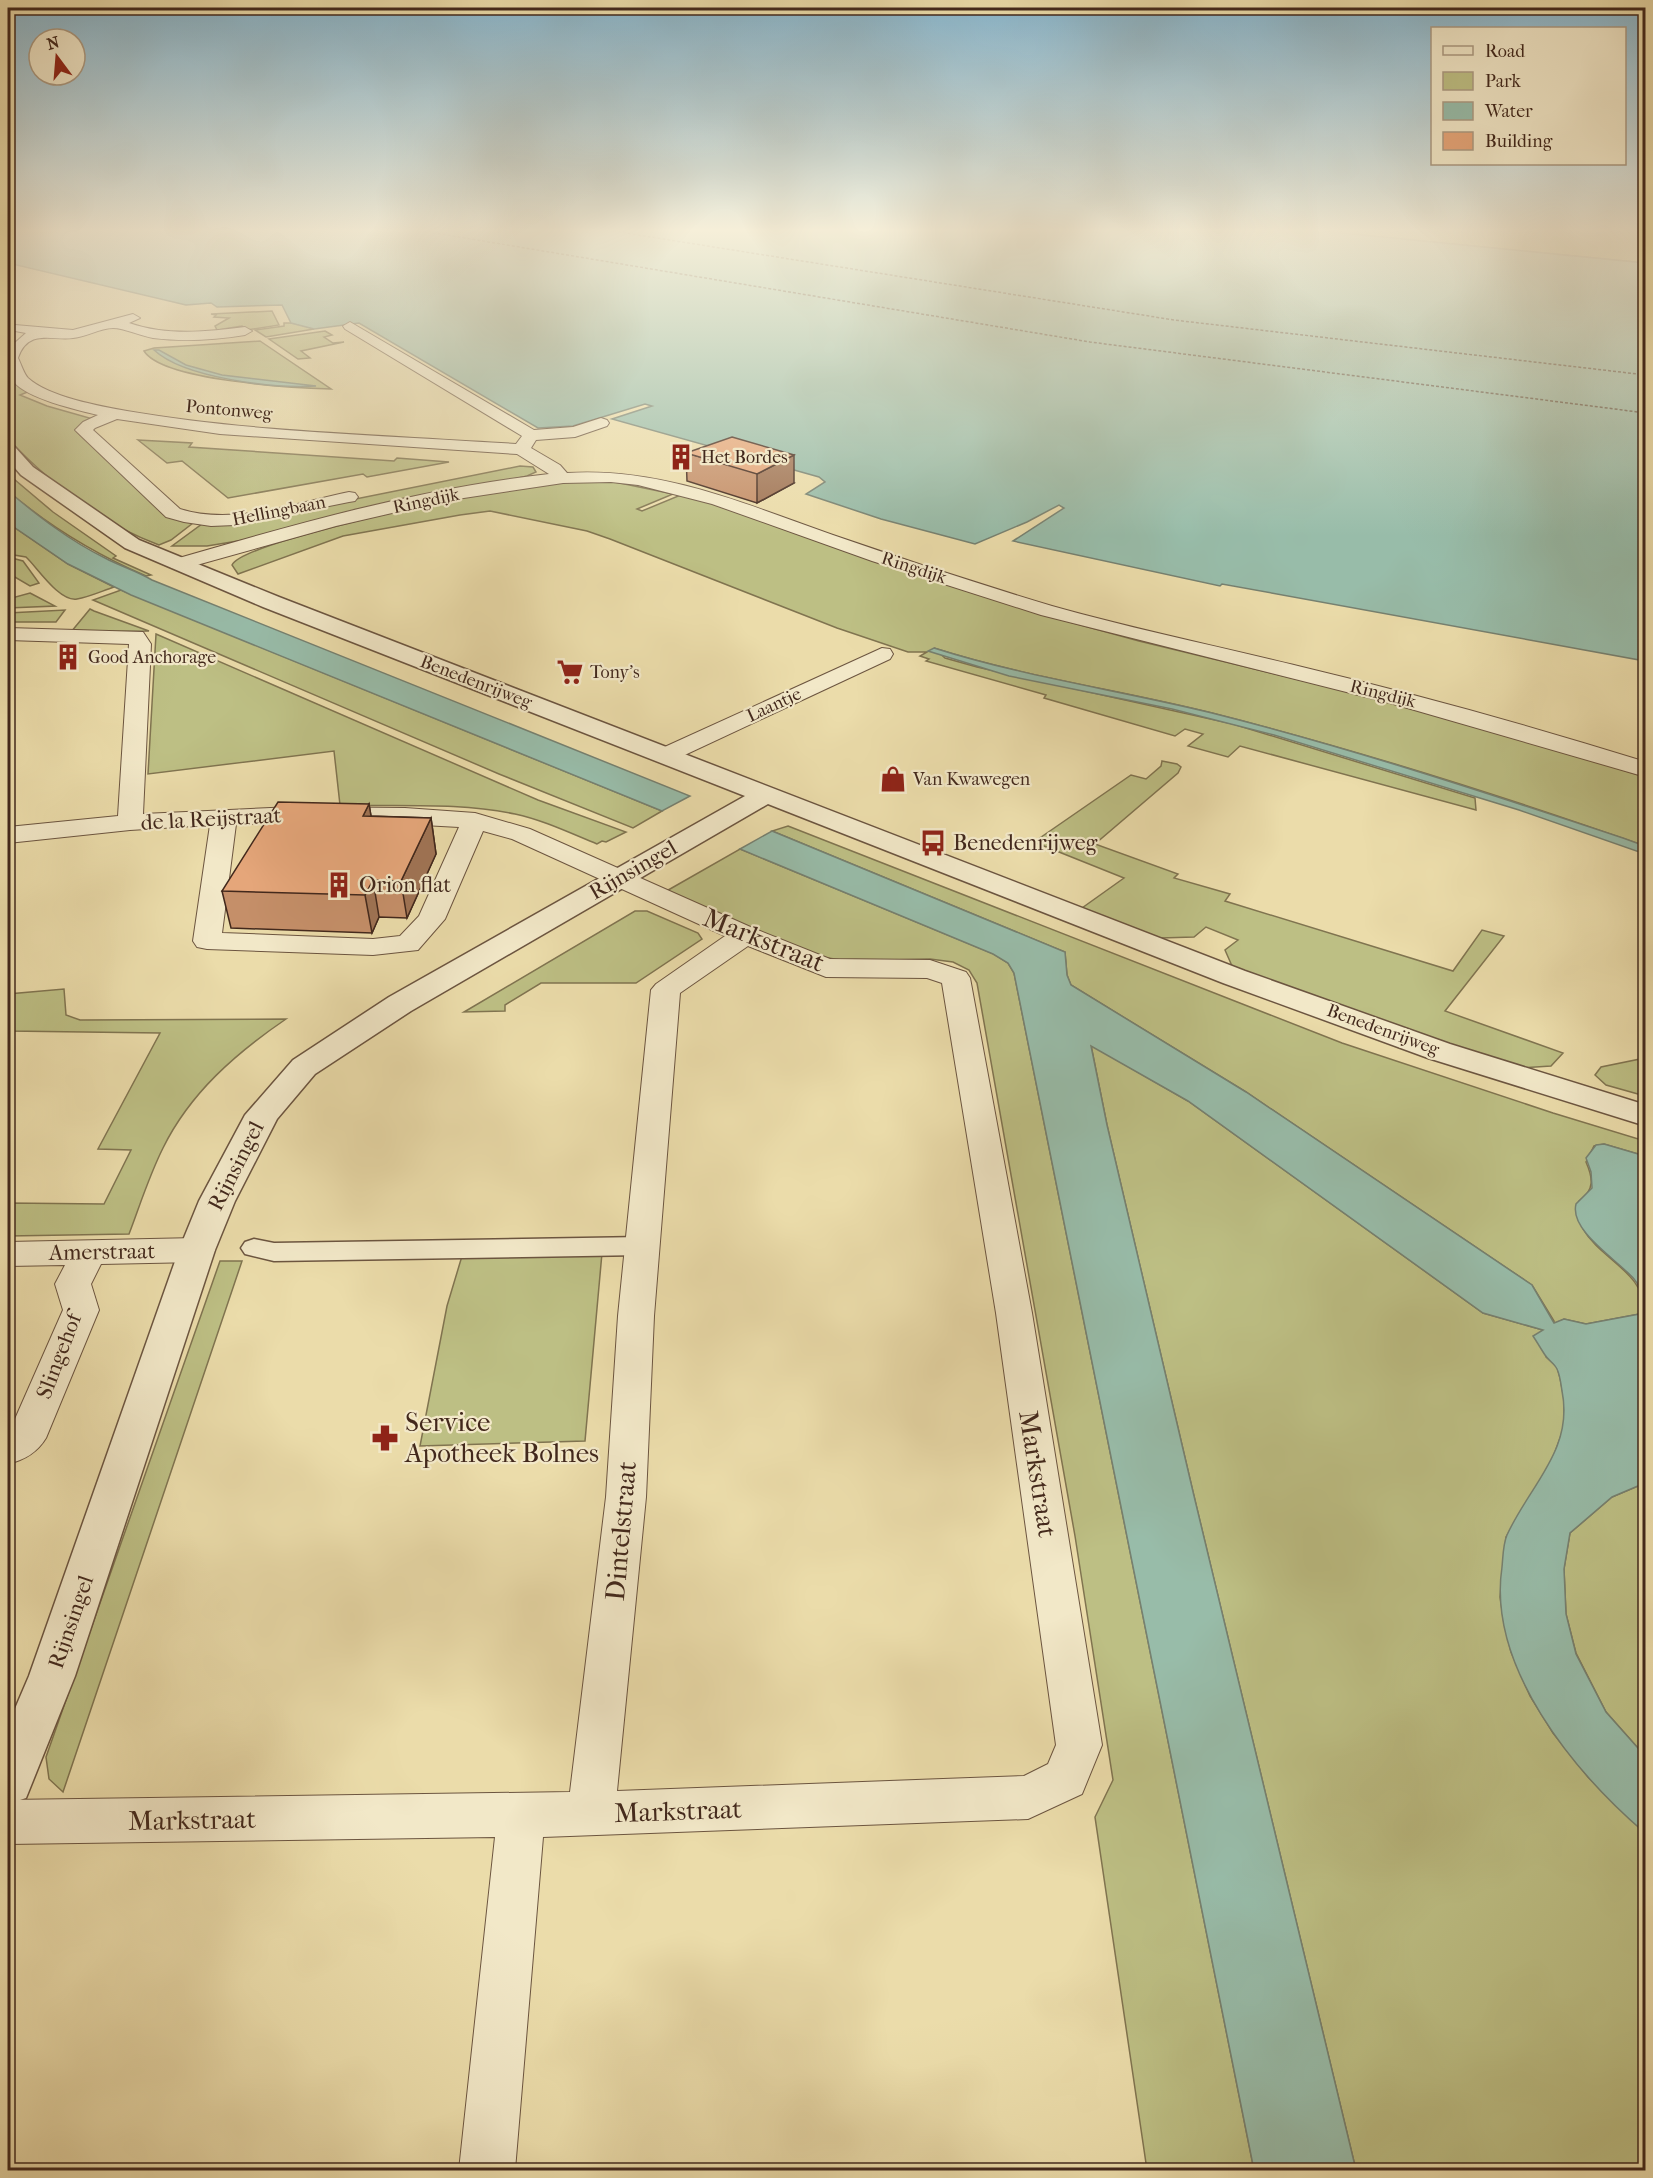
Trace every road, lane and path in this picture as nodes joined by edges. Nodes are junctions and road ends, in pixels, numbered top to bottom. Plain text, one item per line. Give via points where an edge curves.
1 (39, 333) edge
2 (51, 333) edge
3 (78, 333) edge
4 (140, 333) edge
5 (231, 333) edge
6 (360, 333) edge
7 (112, 415) junction
8 (601, 423) dead end
9 (526, 442) junction
10 (8, 450) edge
11 (538, 460) junction
12 (511, 465) dead end
13 (465, 474) dead end
14 (561, 477) junction
15 (395, 488) dead end
16 (361, 495) dead end
17 (179, 564) junction
18 (8, 634) edge
19 (882, 654) dead end
20 (666, 755) junction
21 (1646, 770) edge
22 (766, 794) junction
23 (224, 817) junction
24 (475, 821) junction
25 (130, 822) junction
26 (8, 835) edge
27 (620, 878) junction
28 (745, 935) junction
29 (1646, 1116) edge
30 (642, 1246) junction
31 (254, 1248) dead end
32 (197, 1250) junction
33 (8, 1254) edge
34 (88, 1254) junction
35 (8, 1449) edge
36 (8, 1782) edge
37 (591, 1814) junction
38 (521, 1815) junction
39 (8, 1822) edge
40 (487, 2170) edge

1 - 7 street, Pontonweg via 12,354 10,363 16,377 30,388 64,402
2 - 3 street
4 - 5 street
6 - 9 street
7 - 9 street, Pontonweg via 219,429
7 - 16 street, Hellingbaan via 83,430 172,513 184,519 219,522
8 - 9 street, Pontonweg
9 - 11 street
10 - 17 street, Benedenrijweg via 27,471 97,522 132,544
11 - 12 street
11 - 14 street
13 - 15 street
14 - 17 street, Ringdijk via 446,495
14 - 21 street, Ringdijk via 627,478 686,491 1049,612 1438,708
17 - 20 street, Benedenrijweg
18 - 25 street via 135,637 140,644
19 - 20 street, Laantje
20 - 22 street, Benedenrijweg
22 - 27 street, Rijnsingel
22 - 29 street, Benedenrijweg via 1234,977 1439,1051
23 - 24 street, de la Reijstraat via 405,816
23 - 24 street via 207,940 373,947 408,944 431,919
23 - 25 street, de la Reijstraat
24 - 27 street, de la Reijstraat via 521,834
25 - 26 street, de la Reijstraat
27 - 28 street, Markstraat
27 - 32 street, Rijnsingel via 400,1004 304,1067 262,1114 217,1201
28 - 30 street, Dintelstraat via 666,990
28 - 37 street, Markstraat via 826,968 930,969 956,978 1014,1313 1079,1745 1065,1779 1028,1797
30 - 31 street via 274,1252
30 - 37 street, Dintelstraat via 626,1497
32 - 34 street, Amerstraat
32 - 36 street, Rijnsingel via 52,1676
33 - 34 street, Amerstraat
34 - 35 street, Slingehof via 73,1284 81,1310 26,1438
37 - 38 street, Markstraat
38 - 39 street, Markstraat
38 - 40 street

